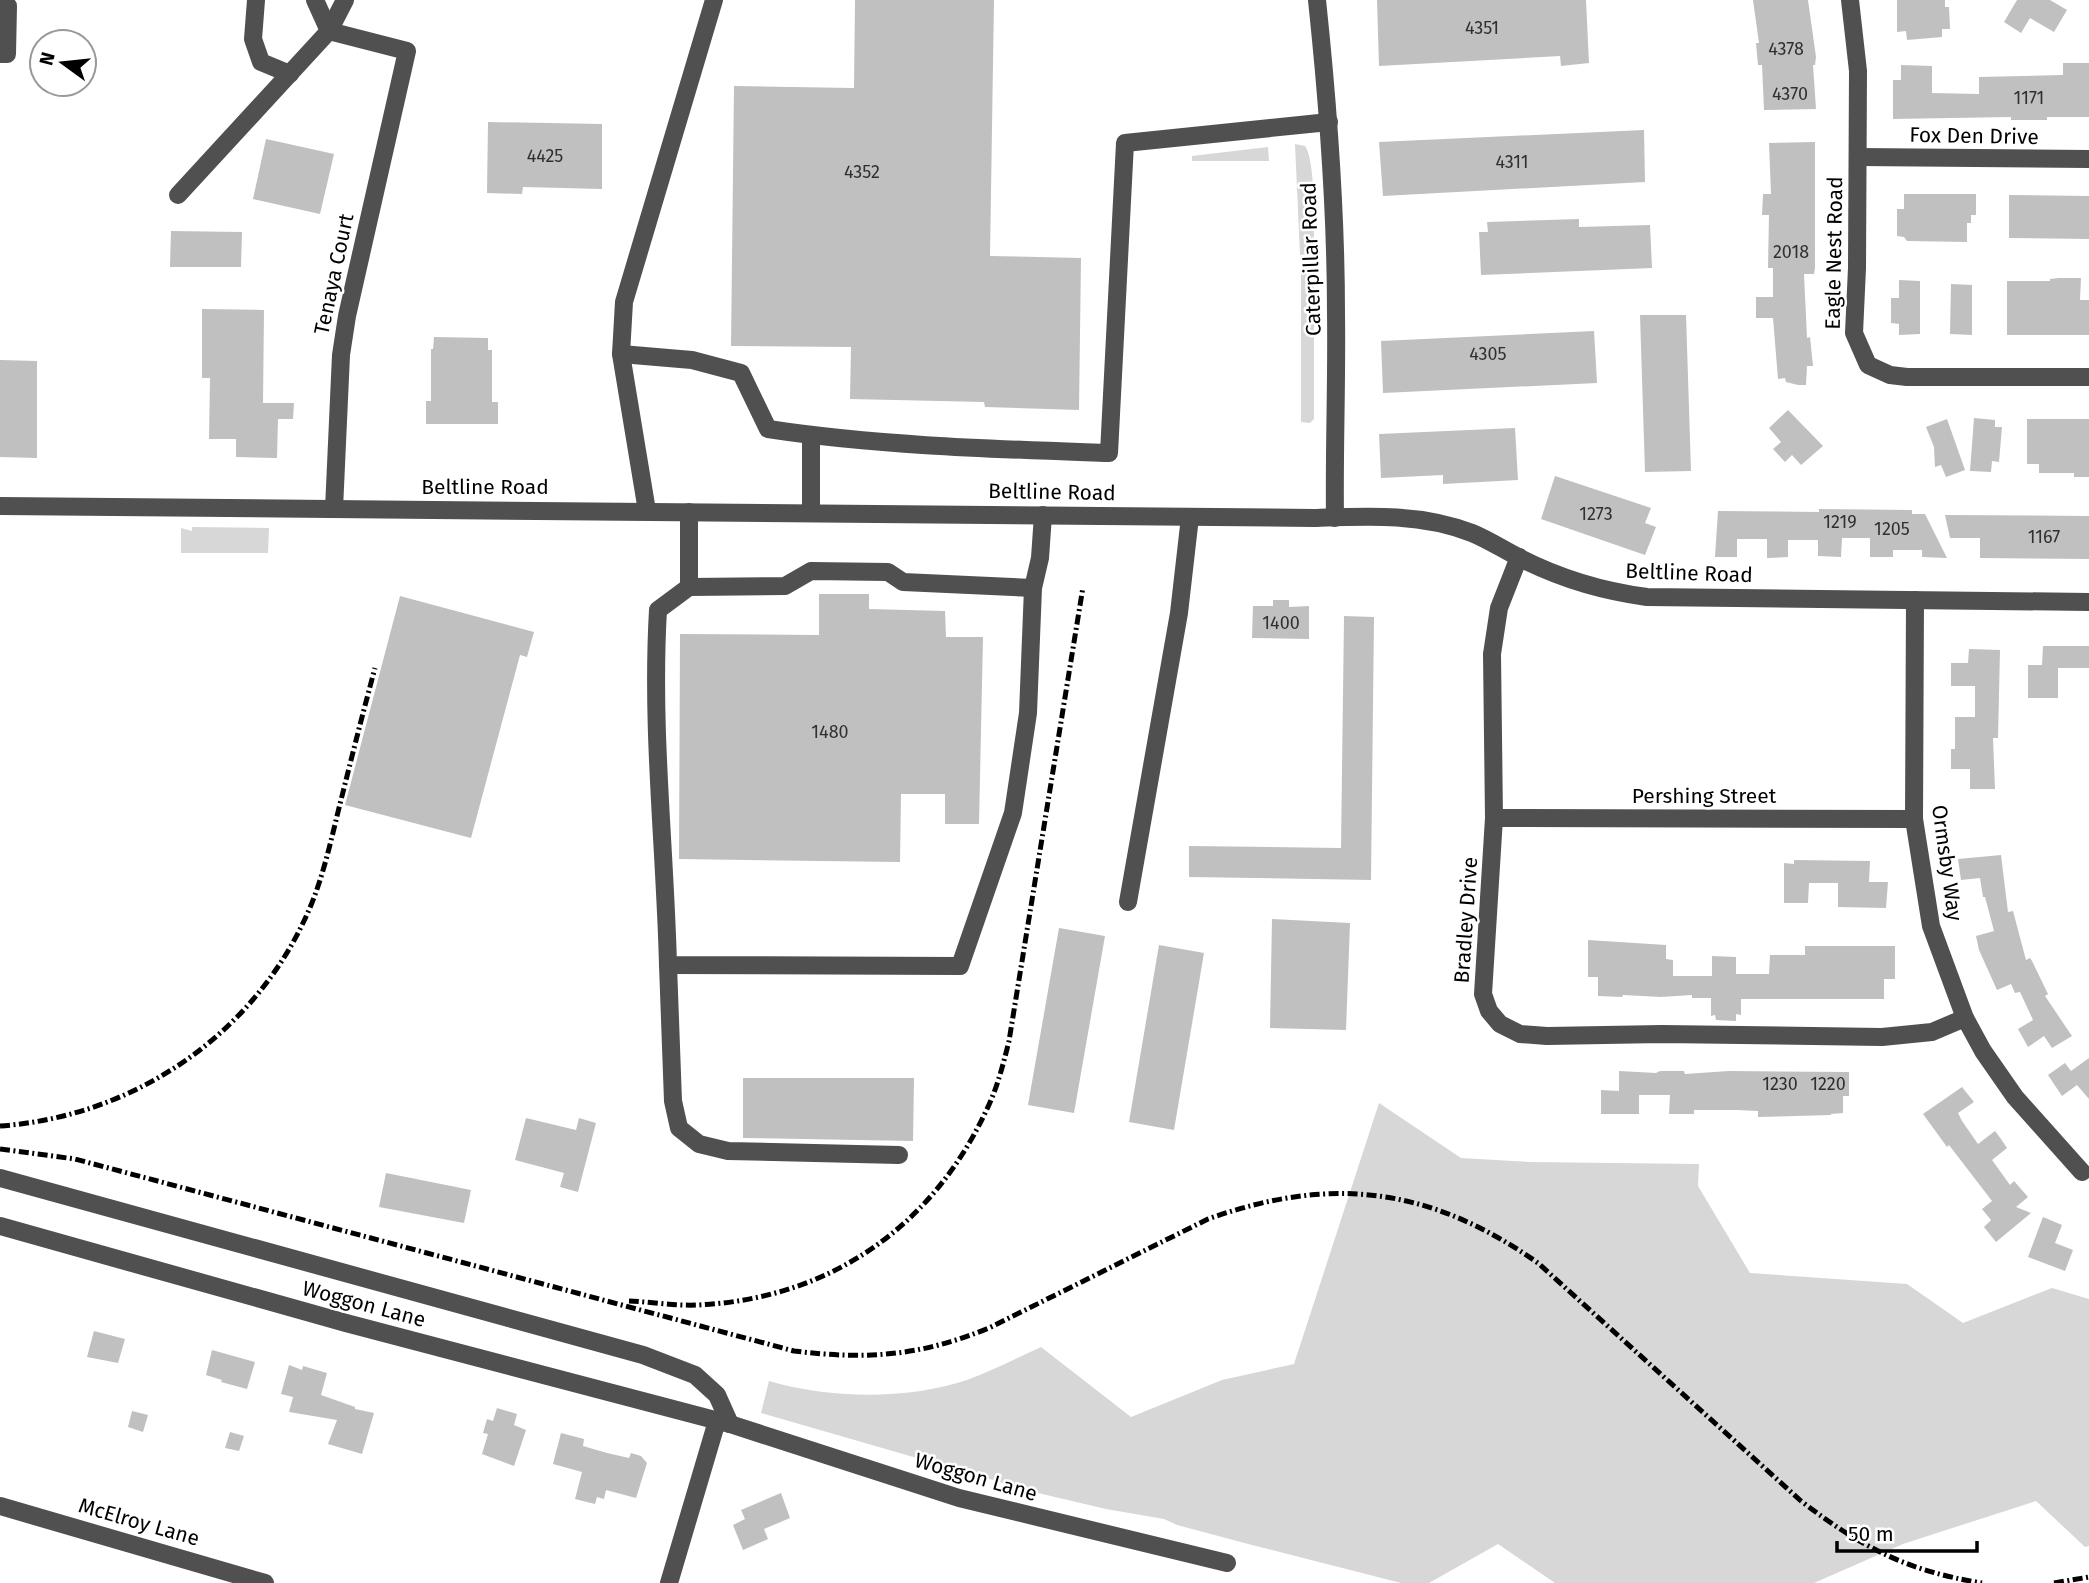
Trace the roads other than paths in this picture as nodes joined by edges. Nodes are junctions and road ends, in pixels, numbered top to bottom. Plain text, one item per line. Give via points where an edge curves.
1 (256, 0) edge
2 (315, 0) edge
3 (345, 0) edge
4 (714, 0) edge
5 (1317, 0) edge
6 (1850, 0) edge
7 (0, 5) edge
8 (329, 31) junction
9 (0, 54) edge
10 (290, 74) junction
11 (1329, 122) junction
12 (1858, 157) junction
13 (2089, 159) edge
14 (178, 195) dead end
15 (621, 355) junction
16 (2089, 377) edge
17 (811, 436) junction
18 (0, 506) edge
19 (334, 509) junction
20 (647, 511) junction
21 (689, 512) junction
22 (811, 513) junction
23 (1043, 515) junction
24 (1190, 517) junction
25 (1335, 517) junction
26 (1519, 557) junction
27 (689, 587) junction
28 (1033, 588) junction
29 (1915, 600) junction
30 (2089, 602) edge
31 (1494, 818) junction
32 (1914, 819) junction
33 (1128, 902) dead end
34 (668, 965) junction
35 (1965, 1018) junction
36 (898, 1155) dead end
37 (2082, 1172) dead end
38 (0, 1178) edge
39 (0, 1226) edge
40 (724, 1423) junction
41 (0, 1506) edge
42 (1227, 1563) dead end
43 (265, 1583) edge
44 (669, 1583) edge

1 - 10 street via 253,39 261,62
2 - 8 street
3 - 8 street
4 - 15 street via 624,302
5 - 11 street, Caterpillar Road
6 - 12 street, Eagle Nest Road via 1858,71
7 - 9 street via 8,5 8,54
8 - 10 street
8 - 19 street, Tenaya Court via 407,51 347,316
10 - 14 street
11 - 17 street via 1125,143 1109,453
11 - 25 street, Caterpillar Road via 1336,313
12 - 13 street, Fox Den Drive
12 - 16 street, Eagle Nest Road via 1854,334 1868,365 1907,377
15 - 17 street via 692,360 741,373 768,429
15 - 20 street
17 - 22 street
18 - 19 street, Beltline Road
19 - 20 street, Beltline Road
20 - 21 street, Beltline Road
21 - 22 street, Beltline Road
21 - 27 street
22 - 23 street, Beltline Road
23 - 24 street, Beltline Road
23 - 28 street
24 - 25 street, Beltline Road
24 - 33 street via 1179,613
25 - 26 street, Beltline Road via 1409,518 1451,527
26 - 29 street, Beltline Road via 1583,585 1647,597
26 - 31 street, Bradley Drive via 1499,608 1492,654
27 - 28 street via 785,586 811,571 888,572 903,582
27 - 34 street via 658,610 655,671
28 - 34 street via 1028,713 1013,813 960,966
29 - 30 street, Beltline Road
29 - 32 street, Ormsby Way
31 - 32 street, Pershing Street
31 - 35 street, Bradley Drive via 1483,994 1489,1012 1510,1030 1547,1036 1882,1037 1932,1032
32 - 35 street, Ormsby Way via 1931,926
34 - 36 street via 673,1101 679,1128 699,1144 728,1151
35 - 37 street, Ormsby Way via 2015,1097
38 - 40 street via 643,1355 695,1375 717,1395
39 - 40 street, Woggon Lane
40 - 42 street, Woggon Lane via 959,1498
40 - 44 street
41 - 43 street, McElroy Lane

